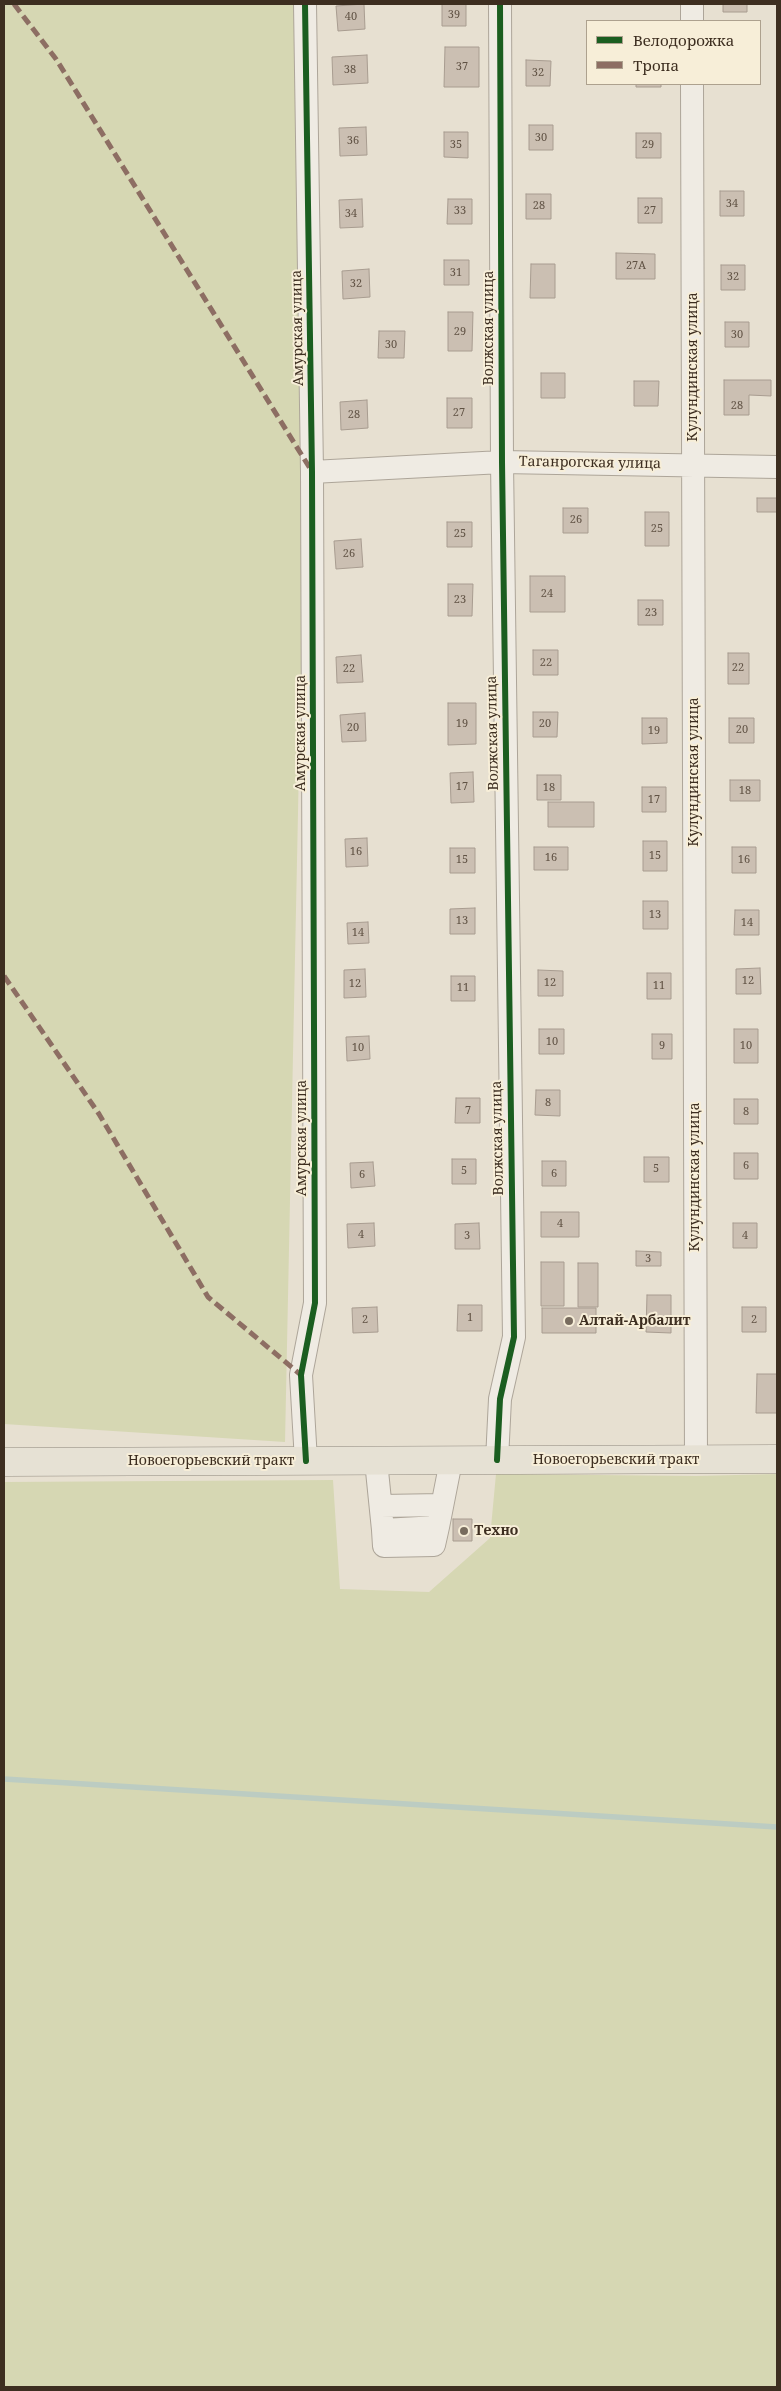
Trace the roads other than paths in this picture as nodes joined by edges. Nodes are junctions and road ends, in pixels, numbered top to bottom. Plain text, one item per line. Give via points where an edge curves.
1 (305, 4) edge
2 (500, 4) edge
3 (692, 4) edge
4 (692, 20) edge
5 (692, 85) edge
6 (502, 462) junction
7 (693, 464) junction
8 (777, 467) edge
9 (312, 472) junction
10 (777, 1459) edge
11 (497, 1460) junction
12 (306, 1461) junction
13 (376, 1461) junction
14 (451, 1461) junction
15 (696, 1461) junction
16 (4, 1462) edge
17 (442, 1505) junction
18 (380, 1506) junction

1 - 9 street, Амурская улица
2 - 6 street, Волжская улица
3 - 4 street
5 - 7 street, Кулундинская улица
6 - 7 street, Таганрогская улица
6 - 9 street, Таганрогская улица
6 - 11 street, Волжская улица via 514,1337 500,1399
7 - 8 street, Таганрогская улица
7 - 15 street, Кулундинская улица
9 - 12 street, Амурская улица via 315,1303 301,1375
10 - 15 main road, Новоегорьевский тракт
11 - 14 main road, Новоегорьевский тракт
11 - 15 main road, Новоегорьевский тракт
12 - 13 main road, Новоегорьевский тракт
12 - 16 main road, Новоегорьевский тракт
13 - 14 main road, Новоегорьевский тракт
13 - 18 street
14 - 17 street
17 - 18 street
17 - 18 street via 434,1545 384,1546

